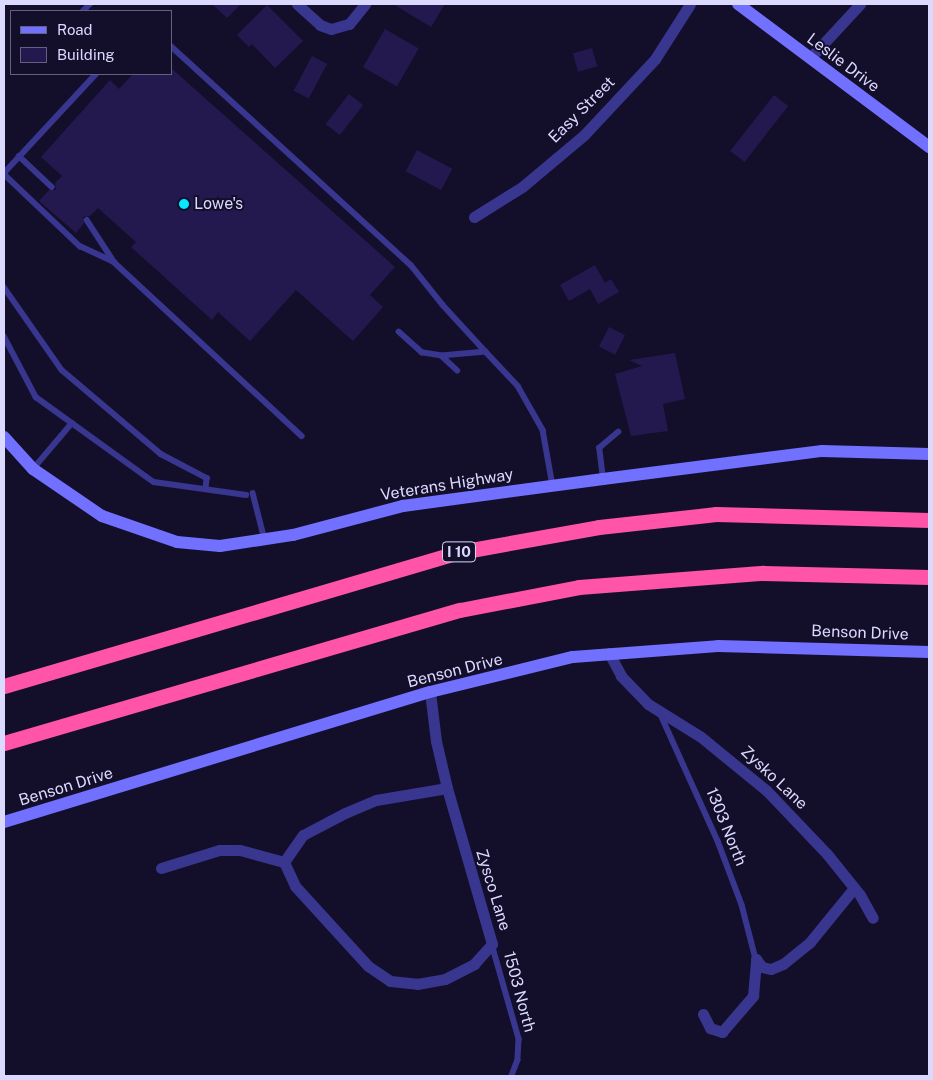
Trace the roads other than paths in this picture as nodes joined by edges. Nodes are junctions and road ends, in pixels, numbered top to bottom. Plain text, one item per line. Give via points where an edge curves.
1 (297, 4) edge
2 (365, 4) edge
3 (690, 4) edge
4 (738, 4) edge
5 (860, 4) edge
6 (172, 47) edge
7 (810, 58) junction
8 (95, 75) edge
9 (929, 147) edge
10 (19, 156) junction
11 (4, 173) edge
12 (52, 186) dead end
13 (474, 217) dead end
14 (87, 220) dead end
15 (114, 262) junction
16 (4, 287) edge
17 (399, 332) dead end
18 (4, 336) edge
19 (486, 352) junction
20 (442, 356) junction
21 (457, 370) dead end
22 (72, 423) junction
23 (618, 432) dead end
24 (302, 436) dead end
25 (4, 437) edge
26 (929, 454) edge
27 (33, 469) junction
28 (603, 479) junction
29 (553, 486) junction
30 (206, 489) junction
31 (253, 493) dead end
32 (246, 495) dead end
33 (929, 520) edge
34 (265, 541) junction
35 (929, 578) edge
36 (929, 652) edge
37 (609, 653) junction
38 (4, 686) edge
39 (430, 692) junction
40 (657, 709) junction
41 (4, 743) edge
42 (447, 788) junction
43 (4, 822) edge
44 (284, 862) junction
45 (161, 868) dead end
46 (854, 888) junction
47 (873, 918) dead end
48 (492, 944) junction
49 (756, 959) junction
50 (703, 1014) dead end
51 (512, 1076) edge

1 - 2 street via 320,25 330,29 349,24
3 - 13 street, Easy Street via 656,59 584,135 522,187
4 - 7 street, Leslie Drive
5 - 7 street
6 - 19 lane via 411,265
7 - 9 street, Leslie Drive
8 - 10 lane
10 - 11 lane
10 - 12 lane
11 - 15 lane via 80,246
14 - 15 lane
15 - 24 lane
16 - 30 lane via 62,370 161,454 206,478
17 - 20 lane via 422,353
18 - 22 lane via 36,397
19 - 20 lane
19 - 29 lane via 518,386 544,430
20 - 21 lane
22 - 27 lane
22 - 30 lane via 154,482
23 - 28 lane via 599,448
25 - 27 street, Veterans Highway
26 - 28 street, Veterans Highway via 822,451
27 - 34 street, Veterans Highway via 102,516 177,542 220,546
28 - 29 street, Veterans Highway
29 - 34 street, Veterans Highway via 403,506
30 - 32 lane
31 - 34 lane
33 - 38 highway, I 10 via 716,514 589,528 460,552
35 - 41 highway via 763,572 579,587 460,610
36 - 37 street, Benson Drive via 718,646
37 - 39 street, Benson Drive via 573,658
37 - 40 street, Zysko Lane via 621,676
39 - 42 street, Zysco Lane via 436,741
39 - 43 street, Benson Drive
40 - 46 street, Zysko Lane via 701,736 767,791
40 - 49 lane, 1303 North via 718,842 742,905
42 - 44 street via 376,800 344,814 303,835
42 - 48 street, Zysco Lane
44 - 45 street via 240,850 226,850
44 - 48 street, Zysco Lane via 295,886 368,966 390,981 418,984 445,979 474,964
46 - 47 street, Zysko Lane
46 - 49 street via 810,942 782,964 771,969 762,967
48 - 51 lane, 1503 North via 519,1039 518,1060
49 - 50 street via 753,996 722,1032 710,1028

